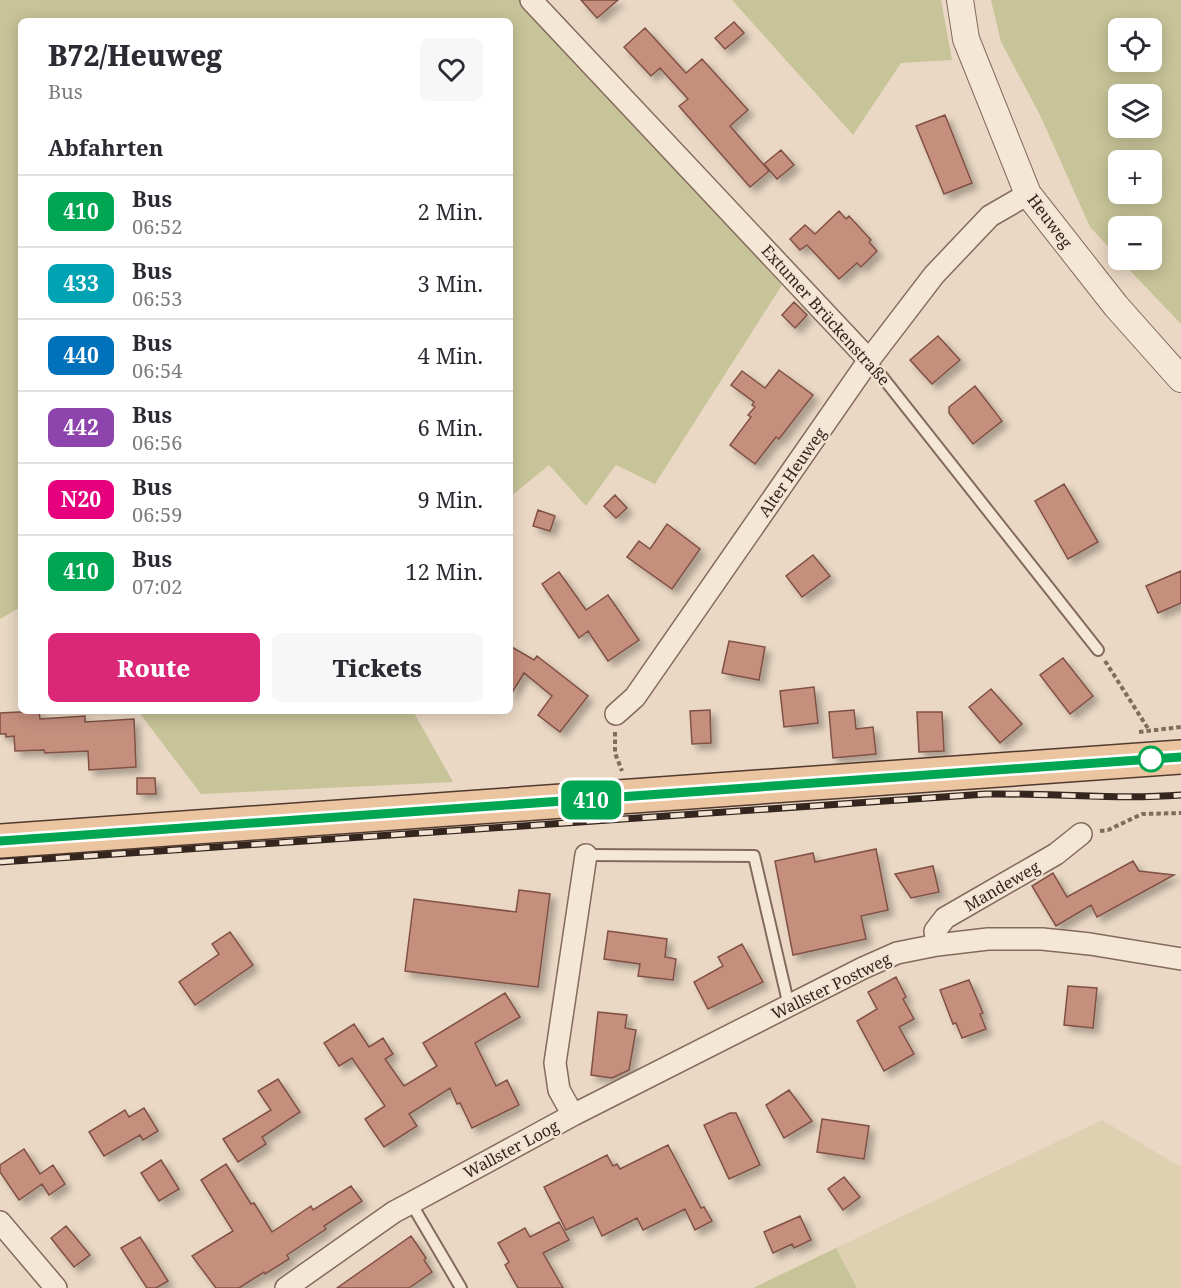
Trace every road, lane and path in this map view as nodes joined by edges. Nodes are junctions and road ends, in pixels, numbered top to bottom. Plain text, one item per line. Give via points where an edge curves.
1 (531, 0) edge
2 (960, 0) edge
3 (1028, 194) junction
4 (869, 360) junction
5 (1181, 379) edge
6 (1098, 650) joint
7 (616, 714) joint
8 (1181, 727) edge
9 (1181, 757) edge
10 (625, 780) dead end
11 (1181, 813) edge
12 (1081, 834) joint
13 (0, 841) edge
14 (586, 855) joint
15 (937, 945) junction
16 (1181, 959) edge
17 (789, 1006) junction
18 (573, 1115) junction
19 (411, 1203) junction
20 (0, 1222) edge
21 (56, 1288) edge
22 (286, 1288) edge
23 (461, 1288) edge

1 - 4 street, Extumer Brückenstraße
2 - 3 street, Heuweg via 966,39
3 - 4 street, Alter Heuweg via 982,224 934,275
3 - 5 street, Heuweg via 1116,306
4 - 6 lane, Extumer Brückenstraße
4 - 7 street, Alter Heuweg via 635,697
6 - 8 path via 1149,730
7 - 10 path via 615,753
9 - 13 main road
11 - 12 path via 1142,814 1108,830
12 - 15 street, Mandeweg via 1056,854 945,918 935,931
14 - 17 lane via 754,856
14 - 18 street, Wallster Loog via 555,1063 559,1090
15 - 16 street, Wallster Postweg via 988,939 1042,939
15 - 17 street, Wallster Postweg via 897,953
17 - 18 street, Wallster Postweg
18 - 19 street, Wallster Loog
19 - 22 street, Wallster Loog
19 - 23 lane
20 - 21 street

